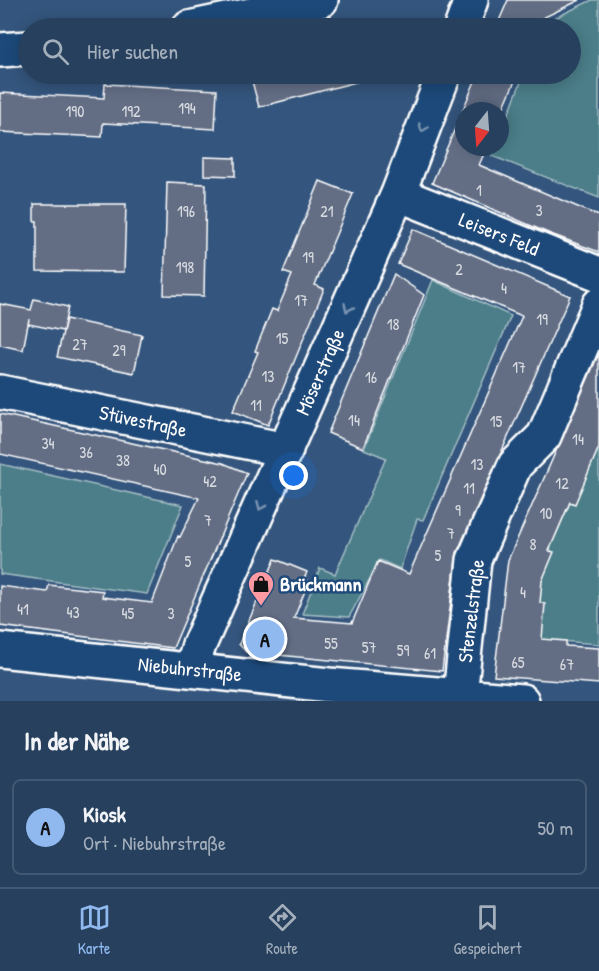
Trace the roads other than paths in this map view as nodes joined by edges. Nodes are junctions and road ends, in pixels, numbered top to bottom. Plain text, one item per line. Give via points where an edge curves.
1 (321, 0) edge
2 (236, 18) edge
3 (18, 49) edge
4 (0, 50) edge
5 (440, 84) edge
6 (398, 194) junction
7 (599, 274) edge
8 (599, 304) edge
9 (0, 392) edge
10 (286, 450) junction
11 (0, 650) edge
12 (192, 669) junction
13 (386, 695) edge
14 (460, 696) junction
15 (522, 701) edge

1 - 2 street
3 - 4 street
5 -> 6 street, Möserstraße
6 - 7 street, Leisers Feld
6 -> 10 street, Möserstraße
8 - 14 street, Stenzelstraße via 544,436 515,465 474,560
9 - 10 street, Stüvestraße
10 -> 12 street, Möserstraße via 199,645
11 - 12 street, Niebuhrstraße
12 - 13 street, Niebuhrstraße
13 - 14 street, Niebuhrstraße
14 - 15 street, Niebuhrstraße

